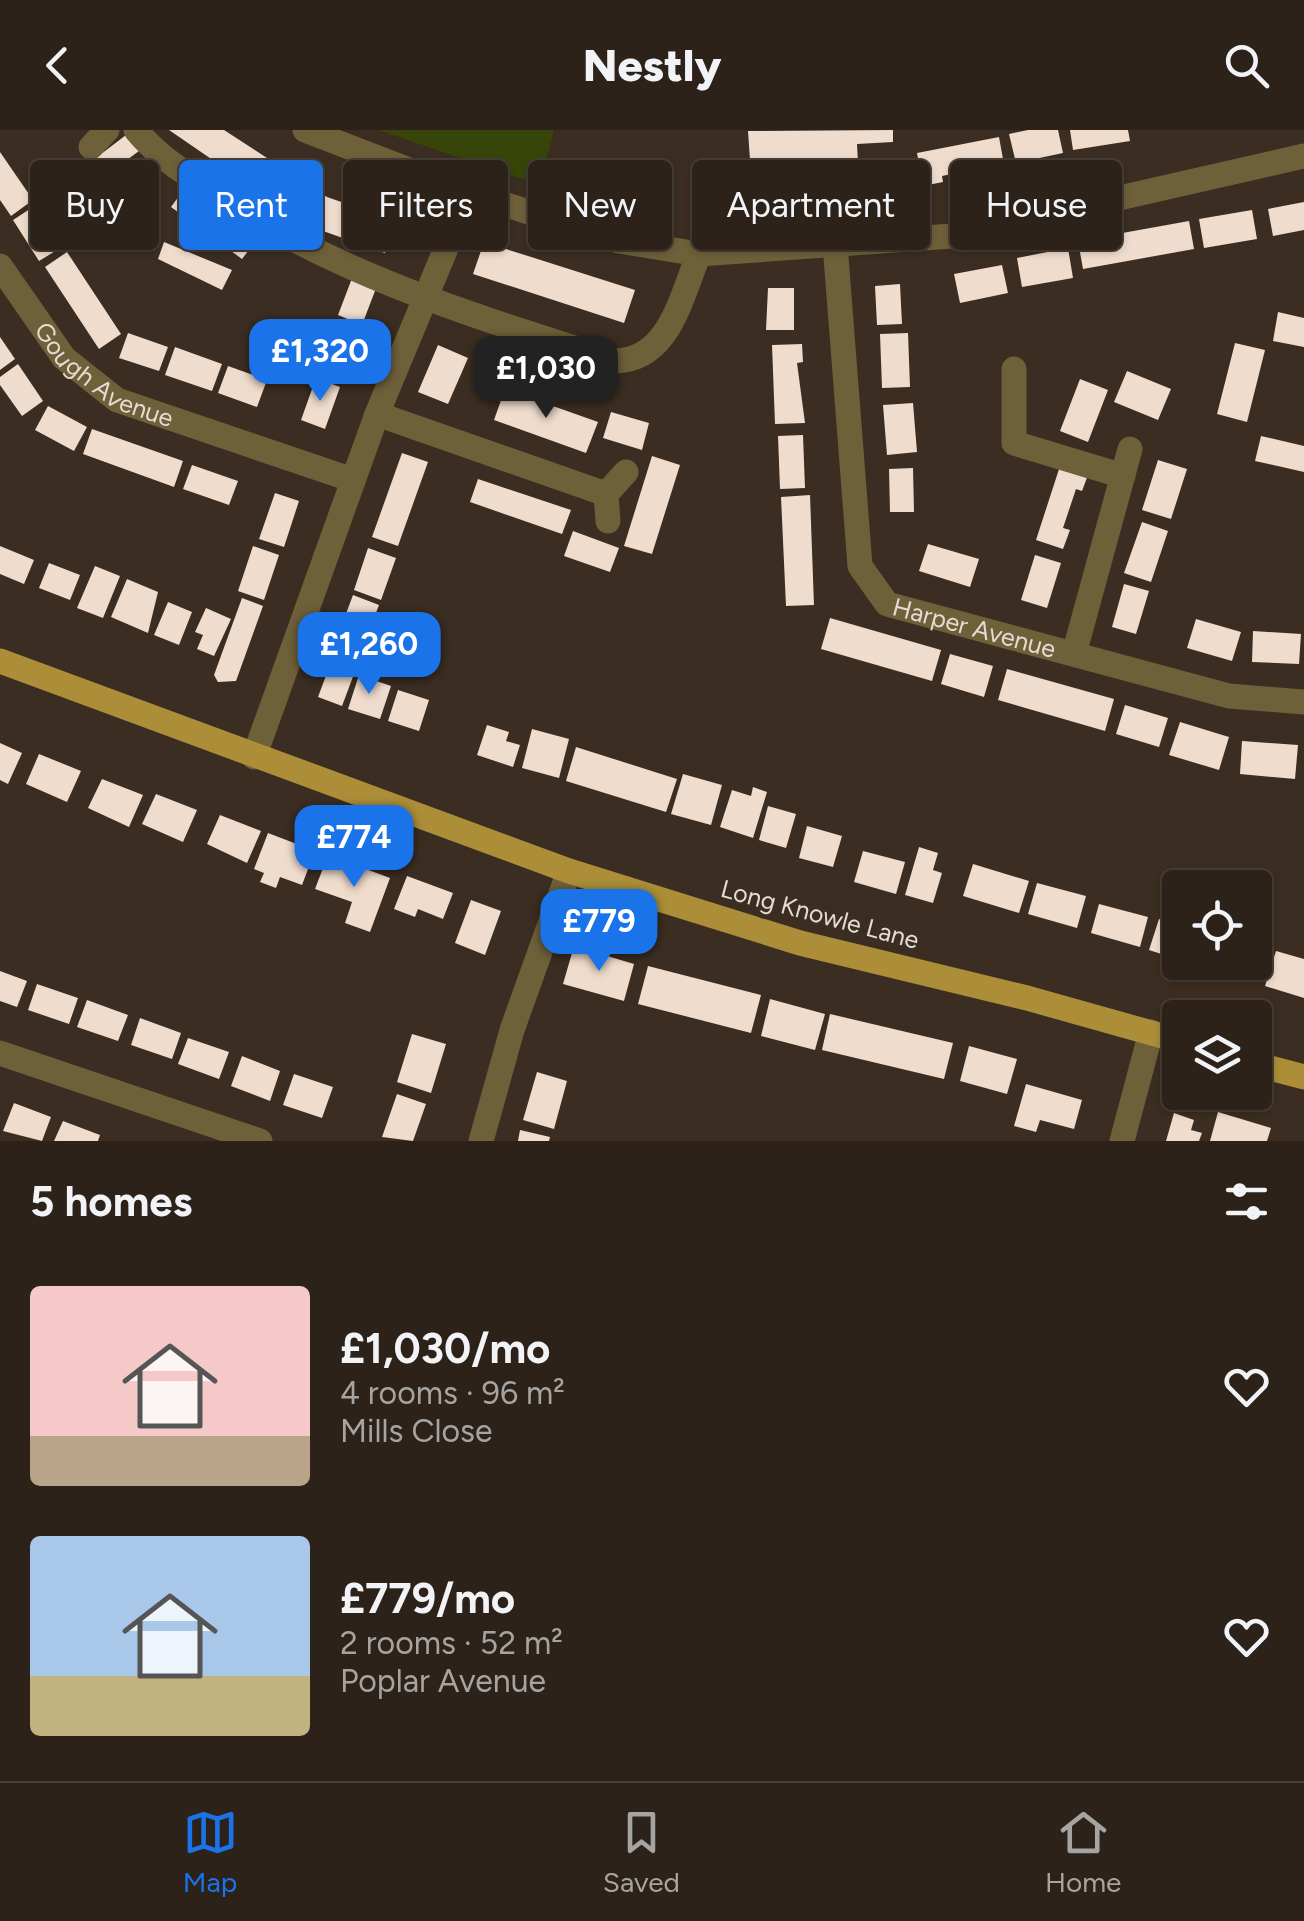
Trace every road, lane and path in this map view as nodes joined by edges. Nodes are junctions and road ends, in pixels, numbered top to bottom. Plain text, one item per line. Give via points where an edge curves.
1 (136, 130) edge
2 (305, 130) edge
3 (1304, 156) edge
4 (384, 160) edge
5 (508, 205) edge
6 (930, 238) edge
7 (446, 250) edge
8 (753, 250) edge
9 (835, 250) edge
10 (699, 254) junction
11 (0, 266) edge
12 (425, 299) junction
13 (1014, 370) dead end
14 (377, 414) junction
15 (1130, 449) dead end
16 (626, 472) dead end
17 (1122, 476) junction
18 (353, 480) junction
19 (606, 494) junction
20 (608, 521) dead end
21 (1074, 654) junction
22 (0, 661) edge
23 (1304, 702) edge
24 (254, 757) junction
25 (568, 872) junction
26 (1151, 1032) junction
27 (1162, 1035) edge
28 (0, 1052) edge
29 (1272, 1069) edge
30 (1304, 1077) edge
31 (260, 1141) edge
32 (481, 1141) edge
33 (1122, 1141) edge

1 - 12 street via 153,151 280,236
2 - 4 street
3 - 6 street
5 - 10 street via 619,241
7 - 12 street
8 - 10 street
9 - 21 street, Harper Avenue via 860,566 887,604
10 - 12 street via 663,341 629,361 615,362
11 - 18 street, Gough Avenue via 64,358 117,400
12 - 14 street
13 - 17 street via 1014,443
14 - 18 street
14 - 19 street
15 - 17 street
16 - 19 street
17 - 21 street
18 - 24 street
19 - 20 street
21 - 23 street, Harper Avenue via 1229,696
22 - 24 main road, Long Knowle Lane
24 - 25 main road, Long Knowle Lane
25 - 26 main road, Long Knowle Lane via 800,943
25 - 32 street
26 - 27 main road, Long Knowle Lane
26 - 33 street
28 - 31 street
29 - 30 main road

